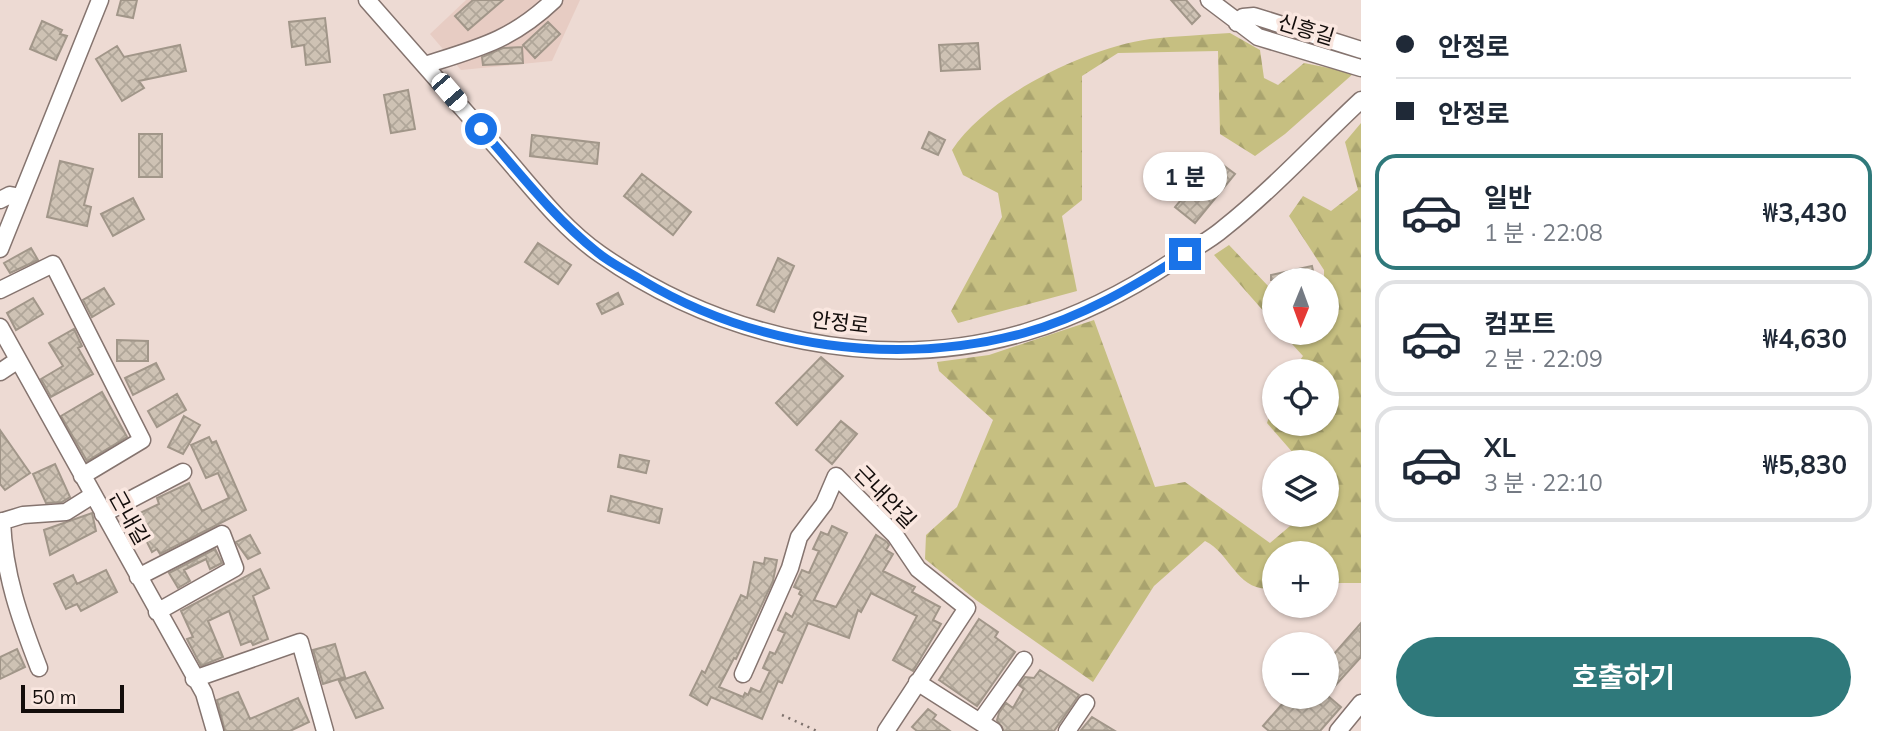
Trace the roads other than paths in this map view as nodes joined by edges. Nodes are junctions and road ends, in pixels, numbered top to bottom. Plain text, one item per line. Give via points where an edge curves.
1 (100, 0) edge
2 (367, 0) edge
3 (554, 0) edge
4 (1209, 0) edge
5 (1237, 23) junction
6 (1361, 50) edge
7 (425, 65) junction
8 (1361, 68) edge
9 (1361, 100) edge
10 (21, 197) junction
11 (0, 200) edge
12 (0, 249) edge
13 (0, 290) edge
14 (0, 327) edge
15 (18, 360) junction
16 (0, 372) edge
17 (183, 472) dead end
18 (82, 476) junction
19 (93, 495) junction
20 (103, 514) junction
21 (1, 521) edge
22 (138, 577) junction
23 (157, 612) junction
24 (1024, 660) dead end
25 (39, 668) dead end
26 (743, 674) dead end
27 (194, 678) junction
28 (917, 682) junction
29 (1086, 703) dead end
30 (1361, 703) edge
31 (987, 727) edge
32 (893, 728) edge
33 (215, 731) edge
34 (325, 731) edge
35 (1067, 731) edge
36 (1338, 731) edge

1 - 10 street
2 - 7 street, 안정로
3 - 7 street via 504,39
4 - 5 street, 신흥길
5 - 6 street via 1254,16
5 - 8 street, 신흥길 via 1258,37
7 - 9 street, 안정로 via 545,204 598,253 715,317 764,333 843,348 971,344 1025,333 1082,312 1146,279 1223,229
10 - 11 street via 10,195
10 - 12 street
13 - 18 street via 53,264 142,440
14 - 15 street, 근내길
15 - 16 street
15 - 18 street, 근내길
17 - 20 street
18 - 19 street, 근내길
19 - 20 street, 근내길
19 - 21 street via 66,512
20 - 22 street, 근내길
21 - 25 street via 16,608
22 - 23 street, 근내길
22 - 23 street via 222,534 234,568
23 - 27 street, 근내길
24 - 31 street
26 - 28 street, 근내안길 via 799,537 824,504 836,476 895,535 918,569 967,608
27 - 33 street, 근내길 via 212,711
27 - 34 street via 300,642
28 - 31 street
28 - 32 street, 근내안길
29 - 35 street
30 - 36 street

